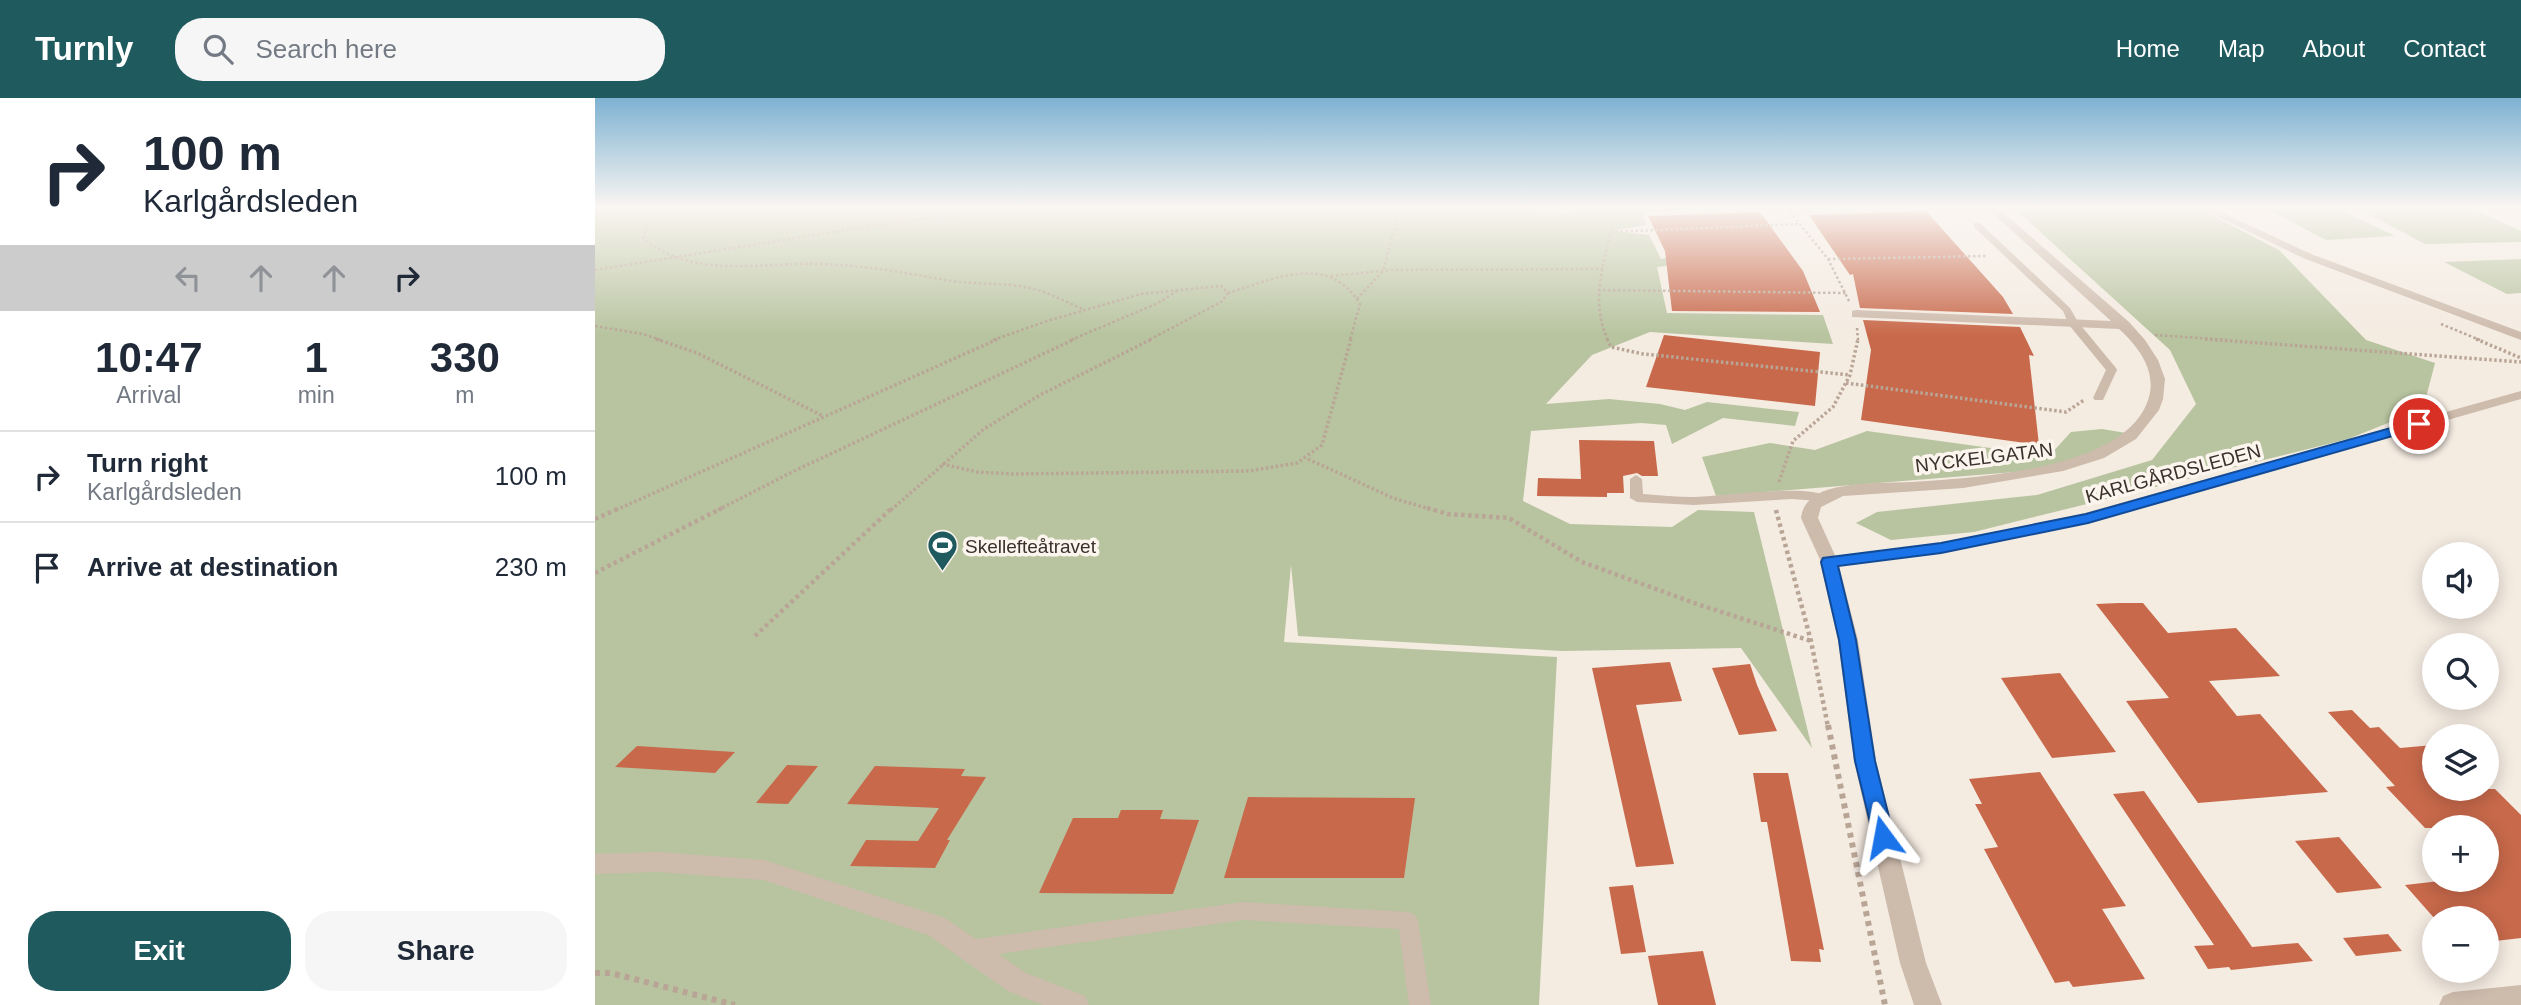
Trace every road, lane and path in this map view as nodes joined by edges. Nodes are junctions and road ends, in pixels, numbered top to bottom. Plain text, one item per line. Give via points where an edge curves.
1 (658, 250) edge
2 (712, 250) edge
3 (1389, 250) edge
4 (1607, 250) edge
5 (2004, 250) edge
6 (2040, 250) edge
7 (2295, 250) edge
8 (675, 256) junction
9 (1987, 256) dead end
10 (1829, 259) dead end
11 (1603, 269) junction
12 (595, 270) edge
13 (1383, 271) junction
14 (1327, 277) junction
15 (1180, 289) junction
16 (1598, 290) junction
17 (1228, 293) junction
18 (1846, 293) dead end
19 (1357, 299) junction
20 (1086, 310) junction
21 (1856, 314) dead end
22 (2073, 323) junction
23 (595, 326) edge
24 (2129, 329) junction
25 (2521, 335) edge
26 (2521, 362) edge
27 (1850, 375) dead end
28 (1846, 383) dead end
29 (2521, 395) edge
30 (2099, 398) joint
31 (823, 416) junction
32 (1308, 459) junction
33 (942, 464) junction
34 (1636, 479) dead end
35 (1820, 497) junction
36 (595, 519) edge
37 (1829, 562) junction
38 (595, 573) edge
39 (755, 636) dead end
40 (1811, 641) dead end
41 (595, 864) edge
42 (970, 949) junction
43 (595, 973) edge
44 (2521, 998) edge
45 (735, 1005) edge
46 (1075, 1005) edge
47 (1420, 1005) edge
48 (1928, 1005) edge
49 (2453, 1005) edge

1 - 8 path
2 - 8 path
3 - 13 path
4 - 11 path
5 - 22 lane via 2067,310
6 - 24 street, NYCKELGATAN
7 - 25 street
8 - 12 path
8 - 20 path via 715,267 817,264 908,271 947,280 1031,288
9 - 10 path
11 - 13 path
11 - 16 path
13 - 14 path
13 - 19 path
14 - 17 path via 1305,275
14 - 19 path via 1338,279
15 - 17 path via 1221,286
15 - 20 path via 1141,294
15 - 38 path via 790,473
16 - 18 path
16 - 27 path via 1601,330 1611,348
17 - 33 path via 1221,302 983,429
19 - 32 path via 1360,304 1322,445
20 - 31 path via 983,344
21 - 22 street
22 - 24 street
22 - 30 lane via 2112,370
23 - 31 path via 643,334 697,353
24 - 26 path
24 - 35 street, NYCKELGATAN via 2153,357 2159,380 2158,398 2146,422 2123,441 2086,460 2040,474 1841,491
28 - 30 path via 2066,412 2087,399
29 - 37 street, KARLGÅRDSLEDEN via 2088,518 1941,548
31 - 36 path
32 - 33 path via 1261,470 1193,472 1012,474
32 - 40 path via 1393,498 1448,514 1509,518 1582,562
33 - 39 path
34 - 35 lane via 1637,498
35 - 37 street via 1808,516
37 - 48 street via 1848,640 1865,761 1913,963
41 - 42 street via 659,862 764,870 936,926
42 - 46 street via 1017,982
42 - 47 lane via 1243,911 1408,921
43 - 45 path via 611,973
44 - 49 street

